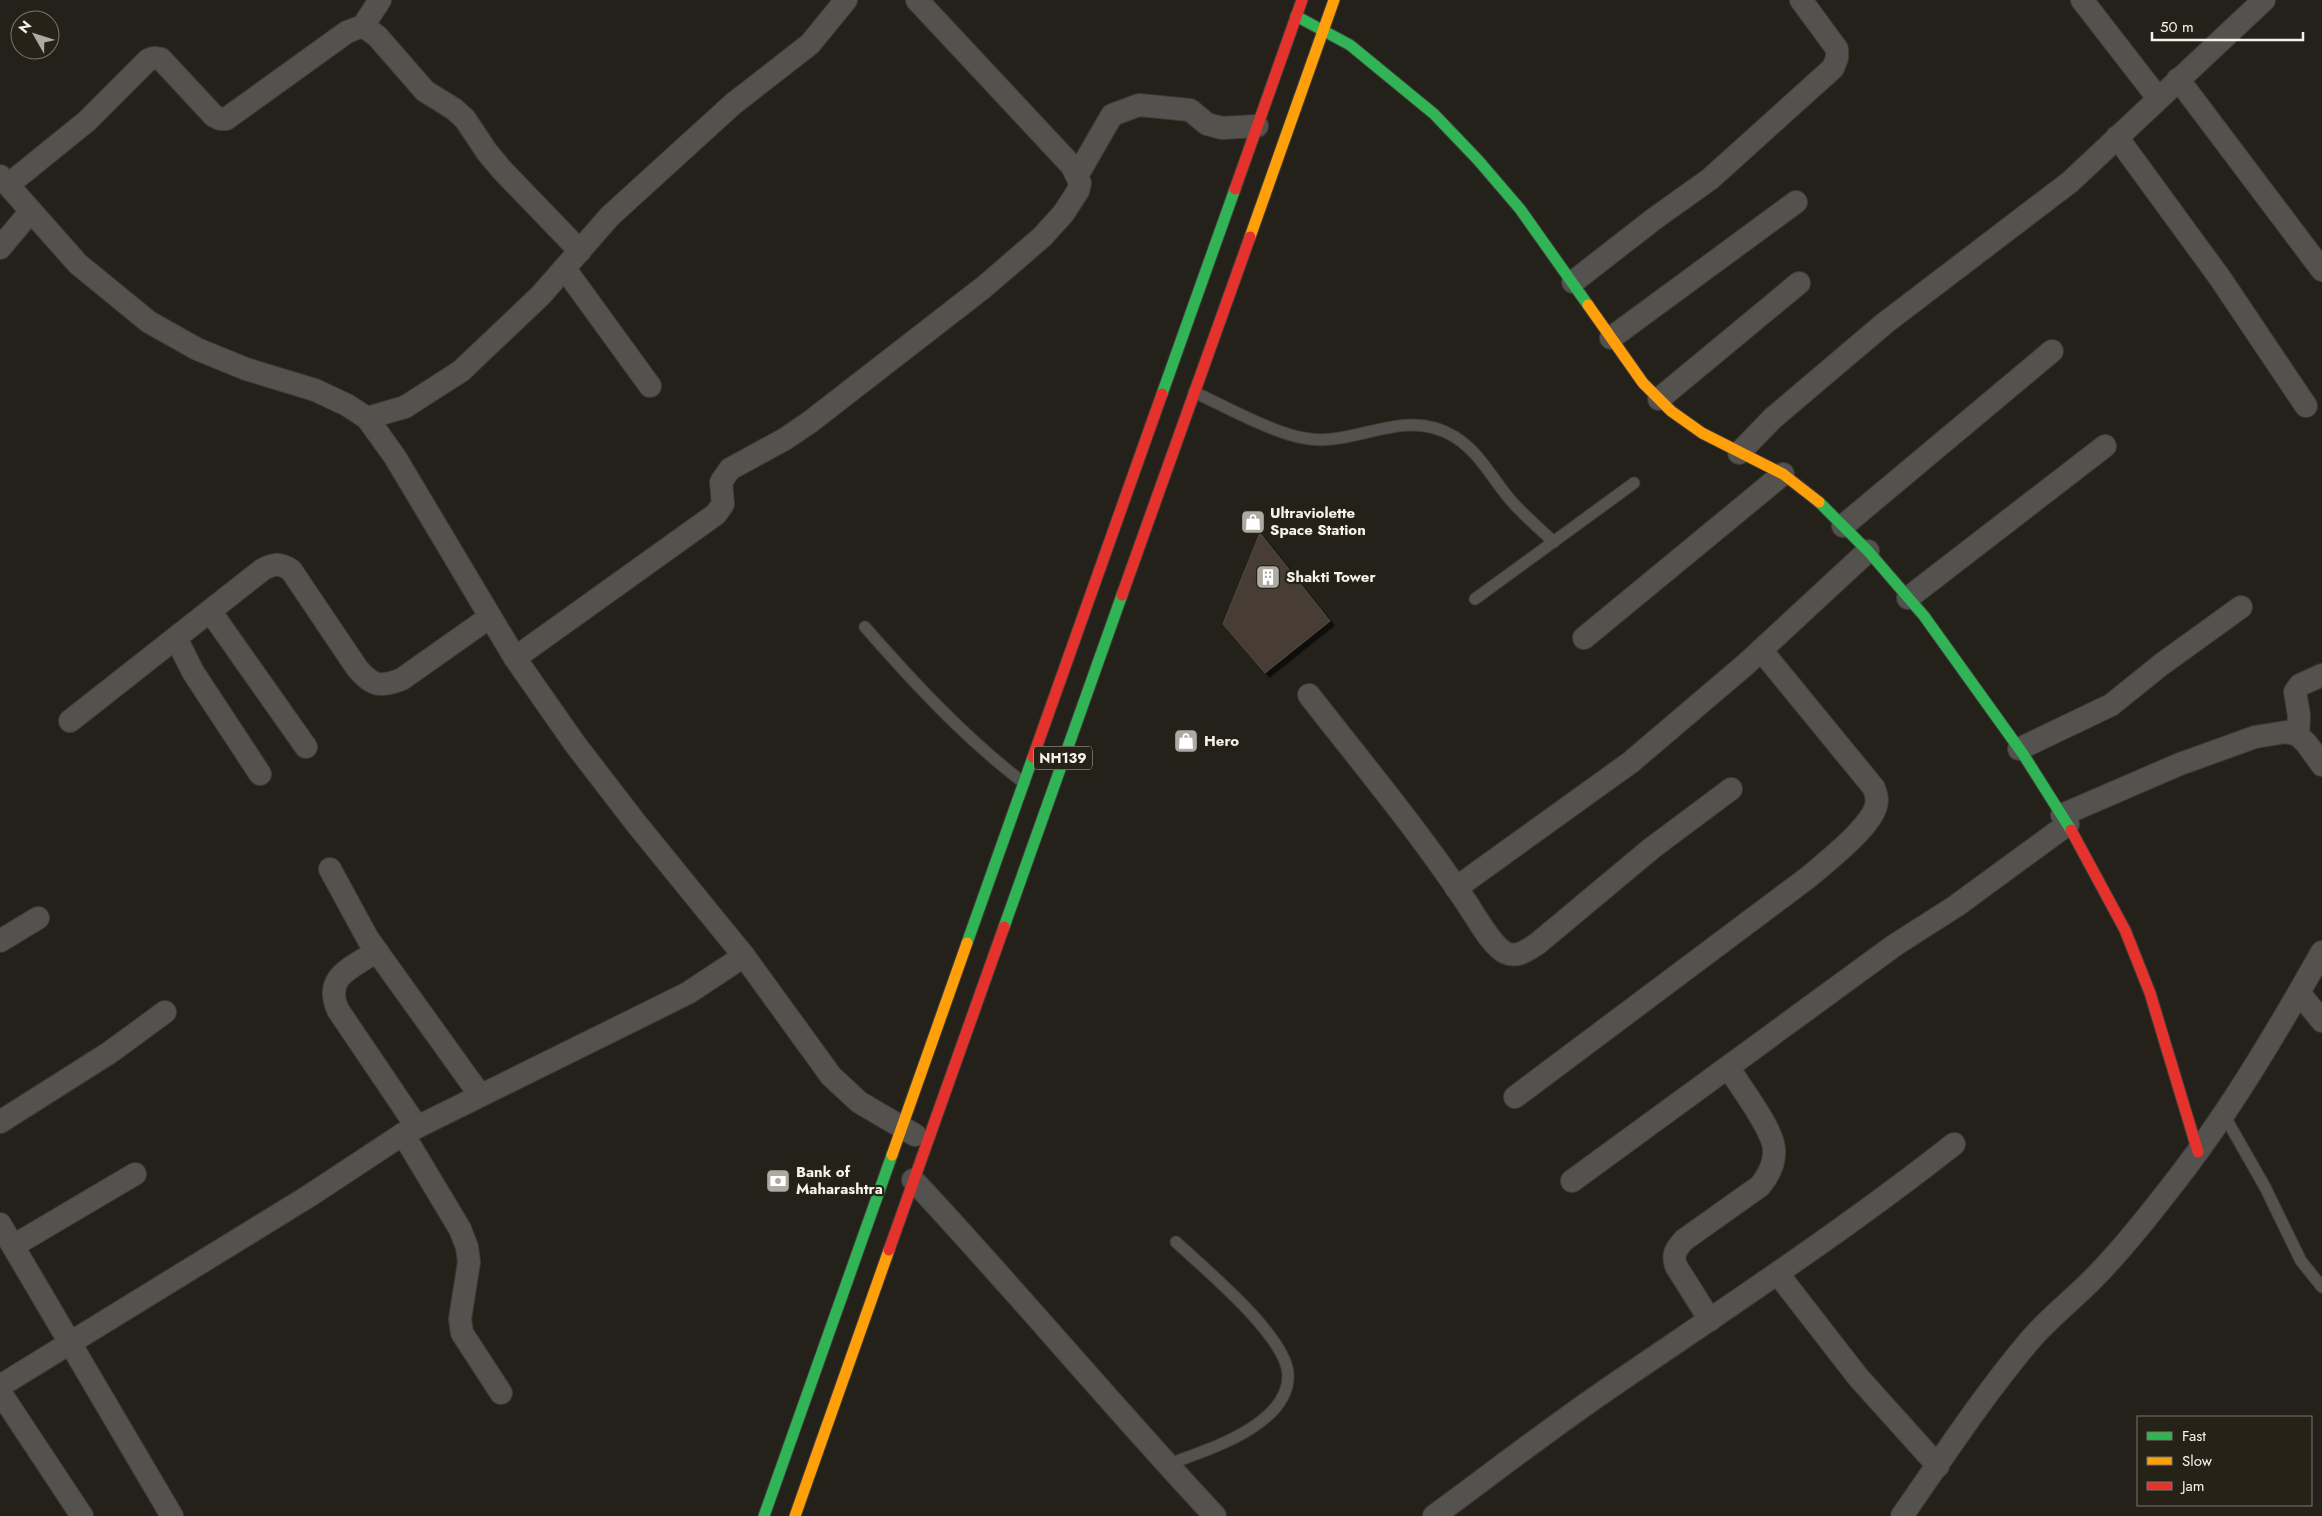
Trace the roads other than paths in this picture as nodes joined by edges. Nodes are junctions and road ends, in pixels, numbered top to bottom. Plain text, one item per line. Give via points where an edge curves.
1 (380, 0) edge
2 (846, 0) edge
3 (917, 0) edge
4 (1302, 0) edge
5 (1334, 0) edge
6 (1801, 0) edge
7 (2082, 0) edge
8 (2264, 0) edge
9 (1296, 16) junction
10 (363, 26) junction
11 (1323, 30) junction
12 (2178, 79) junction
13 (2158, 98) junction
14 (1257, 126) junction
15 (2117, 137) junction
16 (1078, 174) junction
17 (4, 180) edge
18 (1796, 202) dead end
19 (31, 211) junction
20 (0, 248) edge
21 (580, 251) junction
22 (566, 269) junction
23 (2322, 270) edge
24 (1572, 282) junction
25 (1799, 283) dead end
26 (1611, 338) junction
27 (2052, 351) dead end
28 (650, 386) dead end
29 (1194, 392) junction
30 (1659, 399) junction
31 (2306, 406) dead end
32 (367, 418) junction
33 (2105, 446) dead end
34 (1739, 453) junction
35 (1783, 474) junction
36 (1634, 483) dead end
37 (1843, 526) junction
38 (1554, 542) junction
39 (1868, 551) junction
40 (1908, 598) junction
41 (1475, 599) dead end
42 (2241, 607) dead end
43 (210, 611) junction
44 (490, 617) junction
45 (865, 627) dead end
46 (176, 638) junction
47 (1584, 638) dead end
48 (1761, 650) junction
49 (515, 658) junction
50 (2322, 675) edge
51 (1309, 695) dead end
52 (70, 721) dead end
53 (2298, 735) junction
54 (306, 747) dead end
55 (2019, 749) junction
56 (2322, 765) edge
57 (260, 774) dead end
58 (1731, 789) dead end
59 (1036, 792) junction
60 (2065, 820) junction
61 (330, 869) dead end
62 (1456, 888) junction
63 (38, 918) dead end
64 (0, 941) edge
65 (377, 951) junction
66 (2322, 952) edge
67 (744, 956) junction
68 (2300, 994) junction
69 (165, 1012) dead end
70 (2322, 1021) edge
71 (1729, 1068) junction
72 (480, 1095) junction
73 (1515, 1097) dead end
74 (2224, 1115) junction
75 (0, 1122) edge
76 (902, 1127) junction
77 (410, 1131) junction
78 (926, 1142) junction
79 (1954, 1144) dead end
80 (2198, 1152) junction
81 (136, 1174) dead end
82 (913, 1180) junction
83 (1572, 1181) dead end
84 (0, 1224) edge
85 (1176, 1242) dead end
86 (13, 1246) junction
87 (1778, 1274) junction
88 (2322, 1287) edge
89 (1710, 1320) junction
90 (69, 1342) junction
91 (0, 1386) edge
92 (0, 1392) edge
93 (501, 1392) dead end
94 (1167, 1465) junction
95 (1938, 1466) junction
96 (82, 1516) edge
97 (172, 1516) edge
98 (764, 1516) edge
99 (795, 1516) edge
100 (1215, 1516) edge
101 (1434, 1516) edge
102 (1902, 1516) edge

1 - 10 street
2 - 21 street via 810,44 733,104 649,179 610,216
3 - 16 street
4 - 9 main road, NH139
5 - 11 main road, NH139
6 - 24 street via 1837,50 1833,68 1710,178
7 - 13 street
8 - 12 street
9 - 11 main road
9 - 14 main road, NH139
10 - 17 street via 347,32 226,119 214,116 161,59 148,60 87,121
10 - 21 street via 377,36 425,91 464,119 486,152
11 - 24 main road via 1350,45 1434,114 1520,209
11 - 29 main road, NH139
12 - 13 street
12 - 23 street
13 - 15 street
14 - 16 street via 1222,128 1207,124 1190,110 1139,105 1112,115
14 - 59 main road, NH139
15 - 31 street via 2220,278
15 - 34 street via 2063,187 1885,323 1774,418
16 - 49 street via 1078,191 1063,214 1020,258 810,422 730,469 721,482 723,504 716,514
17 - 19 street
18 - 26 street
19 - 20 street
19 - 32 street via 78,264 148,322 197,349 246,369 315,390 347,404
21 - 22 street
22 - 28 street
22 - 32 street via 461,371 405,407
24 - 26 main road
25 - 30 street
26 - 30 main road via 1643,383
27 - 37 street
29 - 38 lane via 1285,433 1310,439 1327,439 1410,424 1454,436 1469,447 1514,504
29 - 59 main road, NH139
30 - 34 main road via 1702,434
32 - 44 street via 395,457
33 - 40 street
34 - 35 main road
35 - 37 main road via 1824,506
35 - 47 street
36 - 38 lane
37 - 39 main road
38 - 41 lane
39 - 40 main road
39 - 48 street
40 - 55 main road
42 - 55 street via 2111,705
43 - 44 street via 262,570 272,564 282,564 300,581 366,679 388,685 402,679
43 - 46 street
43 - 54 street
44 - 49 street
45 - 59 lane via 915,684 1004,769
46 - 52 street
46 - 57 street via 193,672
48 - 62 street via 1631,762
48 - 73 street via 1866,777 1877,797 1876,807 1850,841 1810,876
49 - 67 street via 575,744
50 - 53 street via 2300,685 2295,692
51 - 62 street
53 - 56 street
53 - 60 street via 2286,732 2254,737 2222,748
55 - 60 main road
58 - 62 street via 1652,848 1524,952 1514,955 1496,945
59 - 76 main road, NH139
59 - 78 main road, NH139
60 - 71 street via 1956,906 1872,961
60 - 80 main road via 2129,939 2150,992
61 - 65 street
63 - 64 street
65 - 72 street
65 - 77 street via 336,981 332,989 333,999
66 - 68 street
67 - 72 street via 688,993
67 - 76 street via 831,1076 859,1102
68 - 70 street
68 - 74 street
69 - 75 street
71 - 83 street
71 - 89 street via 1770,1135 1774,1148 1773,1162 1769,1176 1760,1186 1676,1249 1673,1258 1676,1266
72 - 77 street
74 - 80 street
74 - 88 lane via 2265,1187 2301,1261
76 - 78 street
76 - 98 main road, NH139
77 - 90 street
77 - 93 street via 467,1247 469,1262 460,1312 462,1333
78 - 82 main road, NH139
79 - 87 street via 1891,1194
80 - 95 street via 2092,1280 2032,1338
81 - 86 street
82 - 94 street
82 - 99 main road, NH139
84 - 86 street
85 - 94 lane via 1267,1332 1282,1355 1288,1373 1286,1391 1276,1407 1260,1422 1235,1437
86 - 90 street
87 - 89 street
87 - 95 street via 1858,1377
89 - 101 street via 1612,1386
90 - 91 street
90 - 97 street
92 - 96 street
94 - 100 street
95 - 102 street

